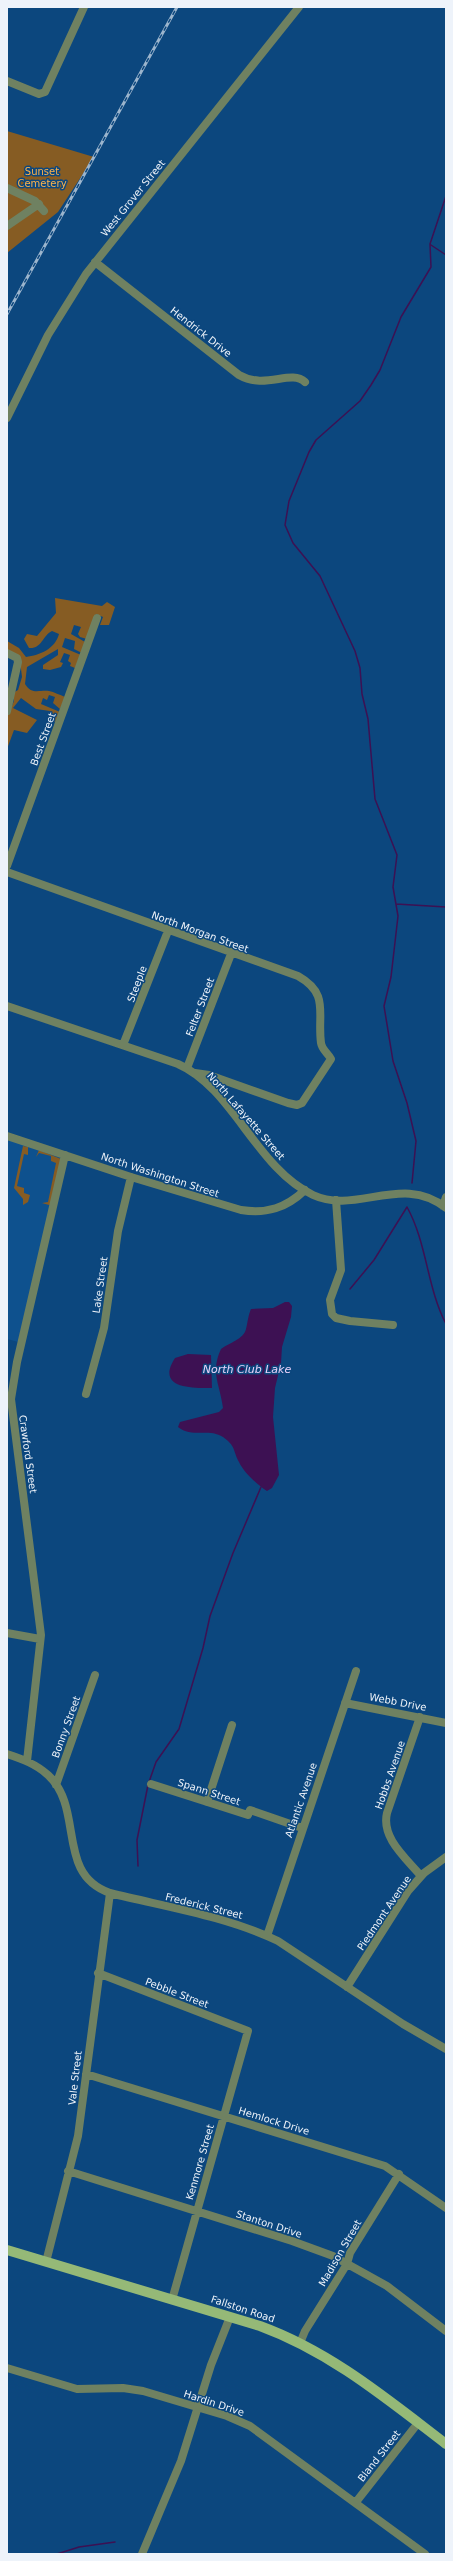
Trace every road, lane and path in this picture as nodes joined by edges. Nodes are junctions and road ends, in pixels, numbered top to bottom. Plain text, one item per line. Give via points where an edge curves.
1 (84, 7) edge
2 (299, 7) edge
3 (7, 81) edge
4 (7, 188) edge
5 (7, 226) edge
6 (95, 262) junction
7 (305, 382) dead end
8 (7, 418) edge
9 (97, 618) dead end
10 (7, 653) edge
11 (7, 710) edge
12 (7, 866) edge
13 (7, 872) edge
14 (168, 931) junction
15 (231, 954) junction
16 (7, 1006) edge
17 (123, 1045) junction
18 (187, 1068) junction
19 (195, 1073) junction
20 (7, 1136) edge
21 (65, 1155) junction
22 (131, 1177) junction
23 (304, 1190) junction
24 (446, 1197) edge
25 (336, 1200) junction
26 (444, 1207) edge
27 (393, 1325) dead end
28 (86, 1394) dead end
29 (16, 1434) junction
30 (7, 1435) edge
31 (7, 1633) edge
32 (40, 1639) junction
33 (356, 1671) dead end
34 (95, 1675) dead end
35 (346, 1702) junction
36 (420, 1716) junction
37 (446, 1723) edge
38 (232, 1725) dead end
39 (7, 1754) edge
40 (27, 1761) junction
41 (151, 1784) dead end
42 (56, 1785) junction
43 (207, 1802) junction
44 (302, 1828) junction
45 (446, 1857) edge
46 (421, 1876) junction
47 (110, 1893) junction
48 (267, 1936) junction
49 (98, 1973) junction
50 (347, 1987) junction
51 (248, 2031) joint
52 (446, 2049) edge
53 (86, 2074) junction
54 (223, 2116) junction
55 (68, 2171) junction
56 (399, 2174) junction
57 (446, 2208) edge
58 (196, 2211) junction
59 (7, 2250) edge
60 (46, 2262) junction
61 (347, 2264) junction
62 (172, 2300) junction
63 (230, 2317) junction
64 (446, 2331) edge
65 (300, 2343) junction
66 (7, 2368) edge
67 (198, 2408) junction
68 (418, 2422) junction
69 (446, 2444) edge
70 (356, 2502) junction
71 (142, 2554) edge
72 (425, 2554) edge

1 - 3 street via 45,92 39,94
2 - 6 street, West Grover Street
4 - 5 street via 30,198 41,208
6 - 7 street, Hendrick Drive via 239,375 258,382 299,376
6 - 8 street, West Grover Street via 48,335
9 - 12 street, Best Street
10 - 11 street via 17,658 18,662
13 - 14 street, North Morgan Street
14 - 15 street, North Morgan Street
14 - 17 street, Steeple
15 - 18 street, Felter Street
15 - 19 street, North Morgan Street via 298,976 314,988 320,1004 322,1048 331,1059 306,1099 297,1105 209,1075
16 - 17 street, North Lafayette Street
17 - 18 street, North Lafayette Street
18 - 19 street, North Lafayette Street
19 - 23 street, North Lafayette Street via 215,1093 270,1160
20 - 21 street, North Washington Street
21 - 22 street, North Washington Street
21 - 29 street, Crawford Street via 12,1388 11,1407
22 - 23 street, North Washington Street via 228,1207 255,1212 268,1211 288,1204
22 - 28 street, Lake Street via 118,1231 104,1328
23 - 25 street, North Lafayette Street
24 - 26 street
25 - 26 street, North Lafayette Street via 404,1193 423,1197
25 - 27 street via 340,1270 330,1300 332,1314 336,1318 350,1321
29 - 30 street
29 - 32 street, Crawford Street
31 - 32 street
32 - 40 street, Crawford Street
33 - 35 street, Atlantic Avenue
34 - 42 street, Bonny Street
35 - 36 street, Webb Drive
35 - 44 street, Atlantic Avenue
36 - 37 street, Webb Drive
36 - 46 street, Hobbs Avenue via 387,1813 386,1827 390,1838
38 - 43 street
39 - 40 street, Frederick Street
40 - 42 street, Frederick Street via 48,1775
41 - 43 street, Spann Street
42 - 47 street, Frederick Street via 66,1810 80,1870 92,1885
43 - 44 street, Spann Street via 248,1815 250,1810
44 - 48 street, Atlantic Avenue
45 - 46 street, Piedmont Avenue
46 - 50 street, Piedmont Avenue via 408,1891
47 - 48 street, Frederick Street via 237,1924
47 - 49 street, Vale Street
48 - 50 street, Frederick Street
49 - 51 street, Pebble Street
49 - 53 street, Vale Street
50 - 52 street, Frederick Street
51 - 54 street, Kenmore Street
53 - 54 street, Hemlock Drive
53 - 55 street, Vale Street via 78,2136
54 - 56 street, Hemlock Drive via 372,2161
54 - 58 street, Kenmore Street
55 - 58 street, Stanton Drive
55 - 60 street, Vale Street
56 - 57 street, Hemlock Drive
56 - 61 street, Madison Street via 350,2253
58 - 61 street, Stanton Drive via 292,2241
58 - 62 street, Kenmore Street
59 - 60 main road, Fallston Road
60 - 62 main road, Fallston Road
61 - 64 street, Stanton Drive via 387,2286
61 - 65 street, Madison Street
62 - 63 main road, Fallston Road
63 - 65 main road, Fallston Road
63 - 67 street via 211,2365
65 - 68 main road, Fallston Road via 342,2366
66 - 67 street, Hardin Drive via 77,2389 123,2388 144,2391
67 - 70 street, Hardin Drive via 250,2426
67 - 71 street via 181,2462
68 - 69 main road, Fallston Road
68 - 70 street, Bland Street
70 - 72 street, Hardin Drive

